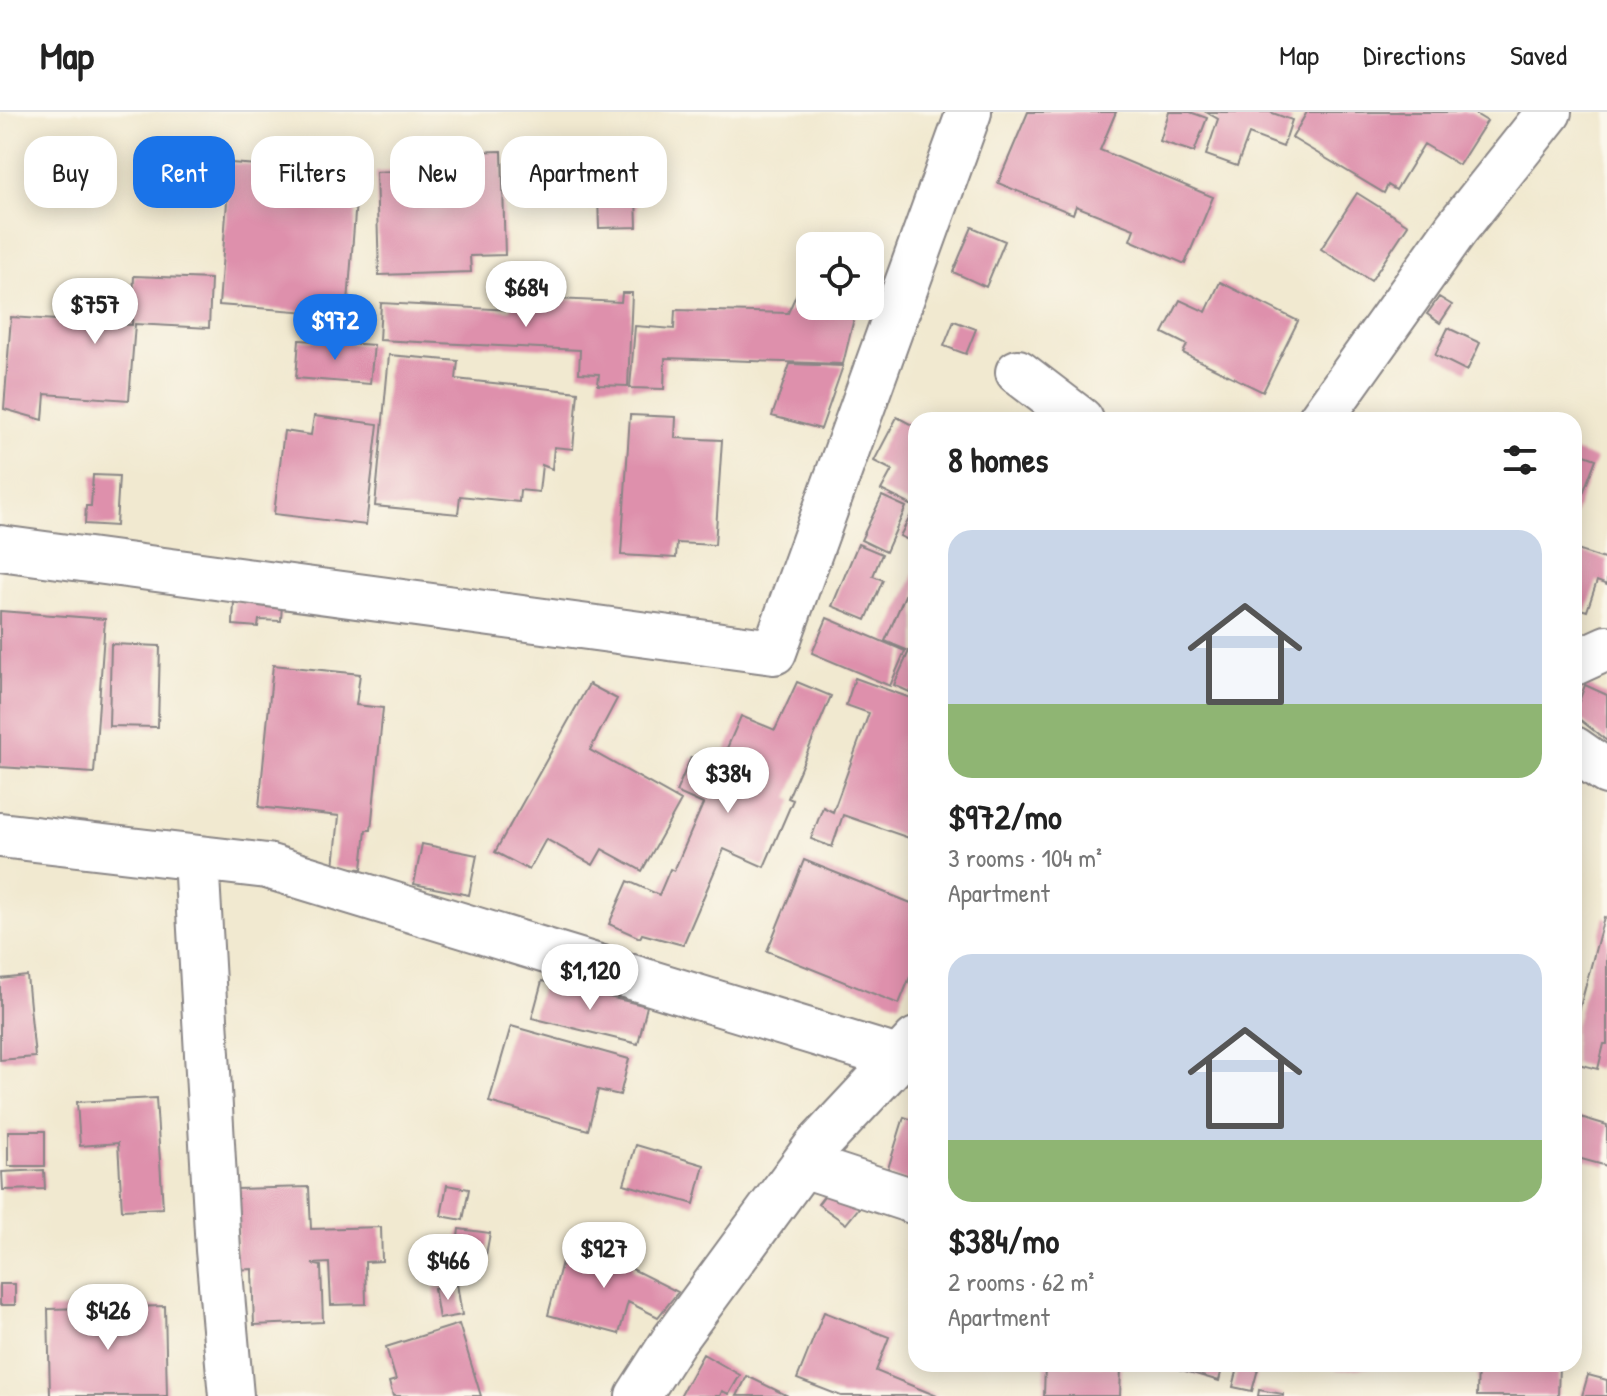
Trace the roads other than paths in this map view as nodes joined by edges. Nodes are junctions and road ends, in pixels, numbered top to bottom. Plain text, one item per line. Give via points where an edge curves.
1 (969, 112) edge
2 (1549, 112) edge
3 (1018, 372) dead end
4 (1070, 412) edge
5 (1326, 412) edge
6 (0, 548) edge
7 (1607, 648) edge
8 (1582, 659) edge
9 (1582, 755) edge
10 (1607, 772) edge
11 (0, 835) edge
12 (196, 858) junction
13 (908, 1050) edge
14 (908, 1051) edge
15 (803, 1165) junction
16 (908, 1199) edge
17 (231, 1396) edge
18 (638, 1396) edge

1 - 6 street via 774,652
2 - 5 street via 1456,229
3 - 4 street
7 - 8 street
9 - 10 street
11 - 12 street
12 - 13 street via 267,866
12 - 17 street
14 - 15 street
15 - 16 street
15 - 18 street

